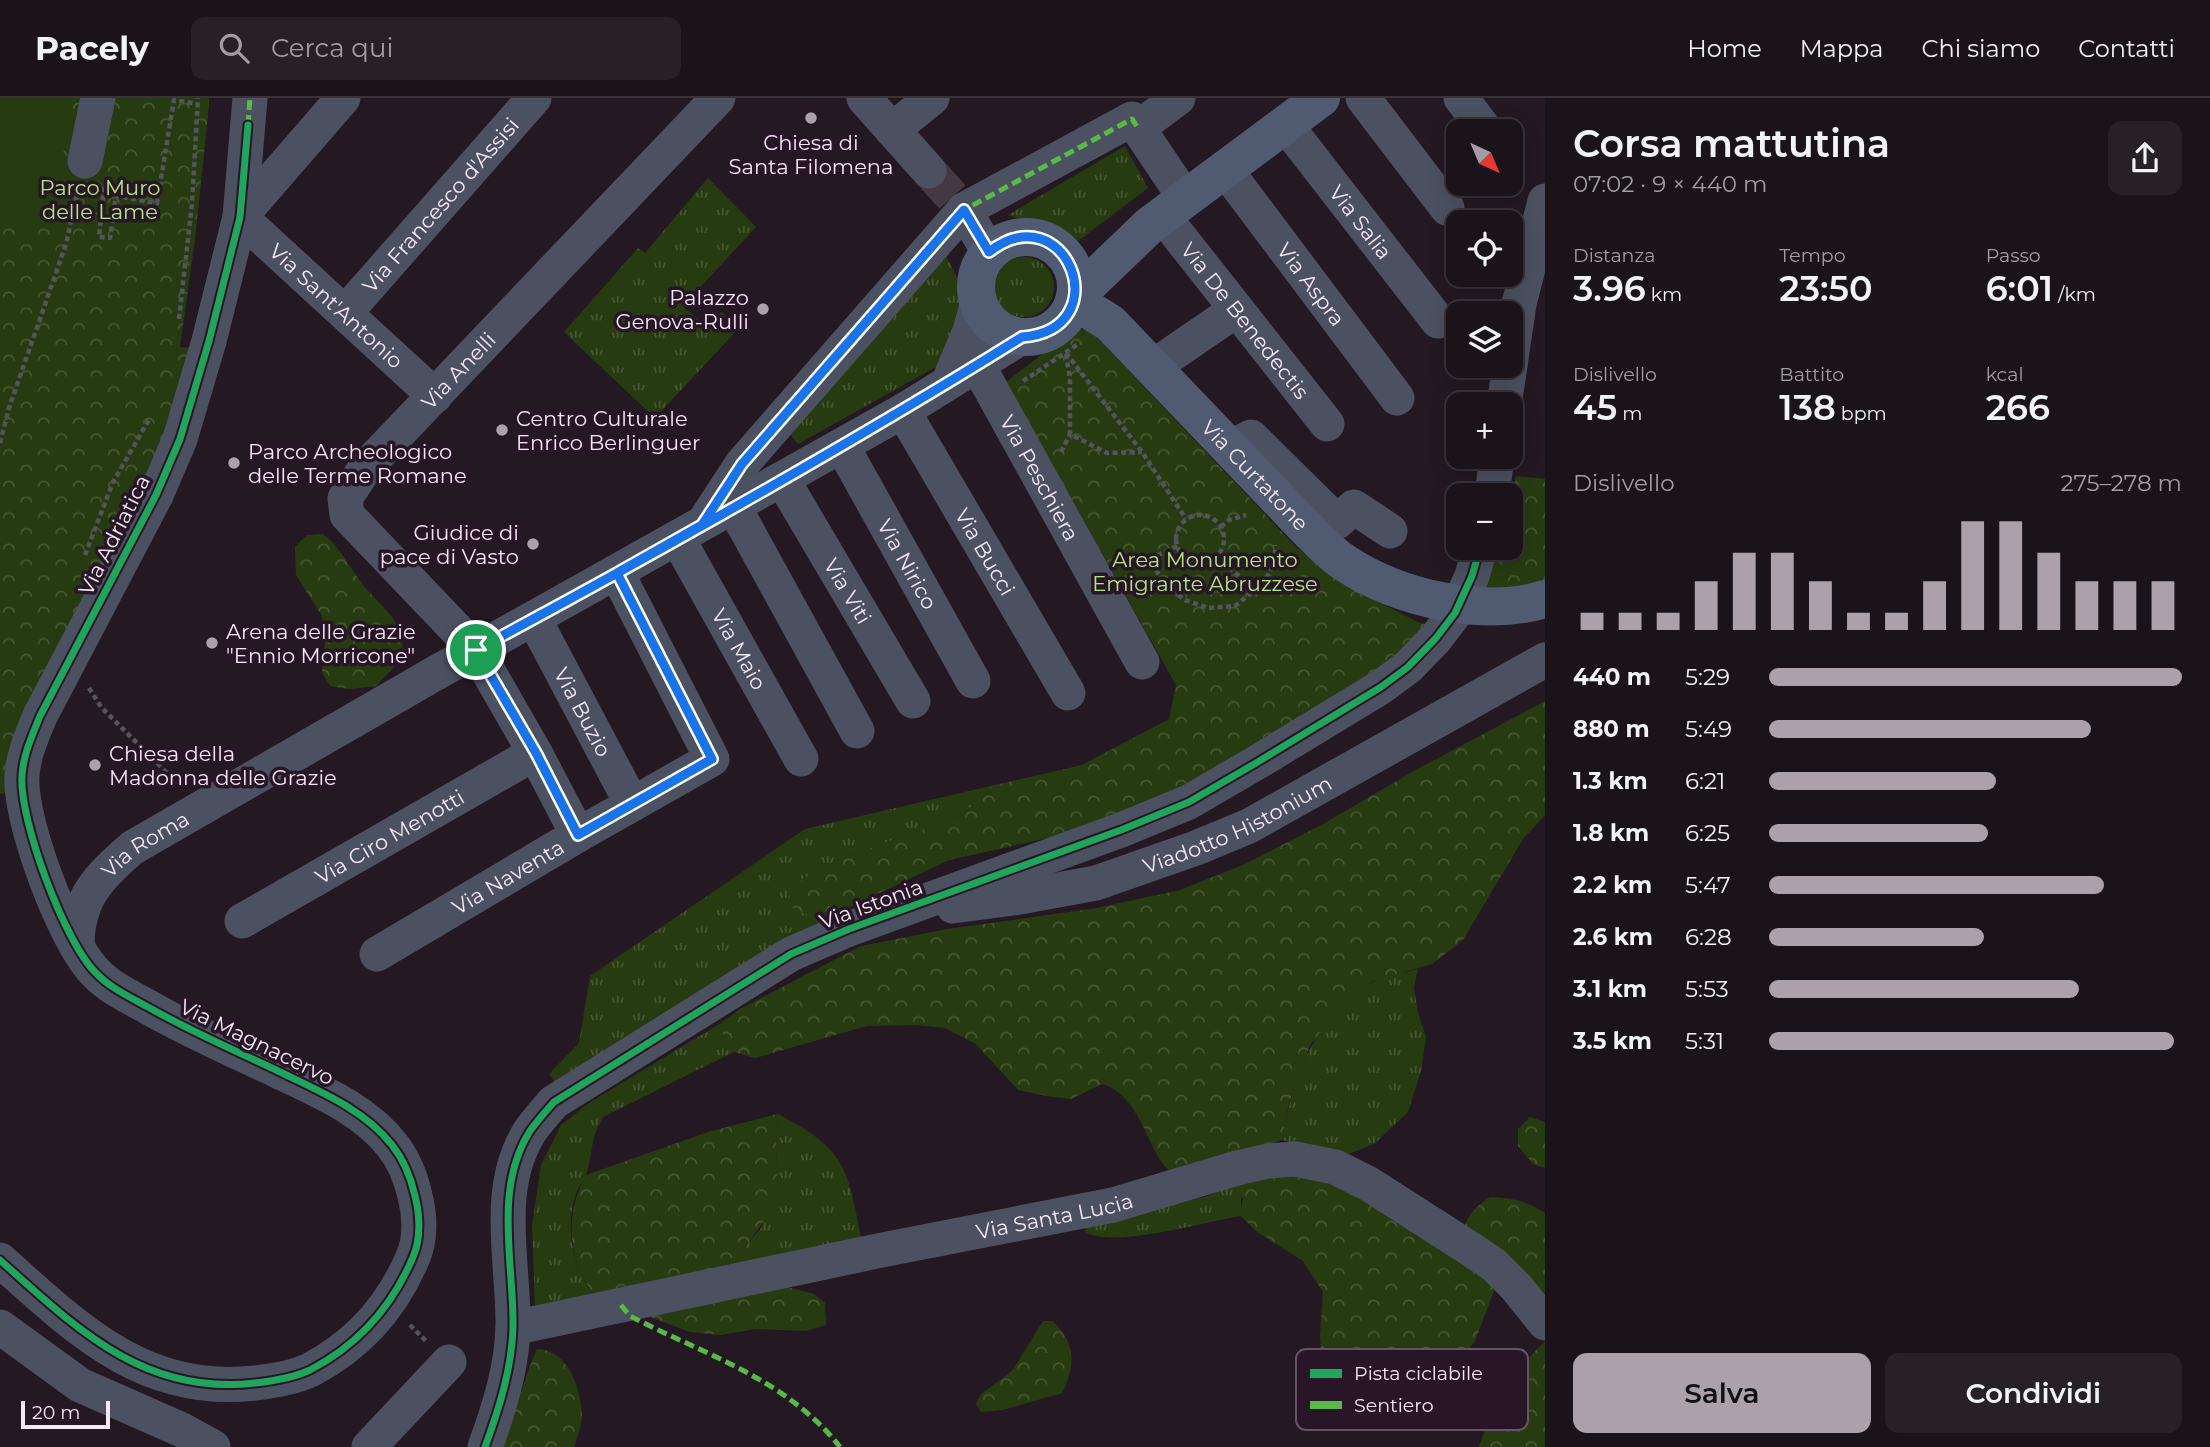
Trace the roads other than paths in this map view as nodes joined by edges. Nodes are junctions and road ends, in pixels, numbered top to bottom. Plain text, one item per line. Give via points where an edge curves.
1 (98, 98) edge
2 (343, 98) edge
3 (534, 98) edge
4 (718, 98) edge
5 (864, 98) edge
6 (932, 98) edge
7 (1178, 98) edge
8 (1321, 98) edge
9 (1363, 98) edge
10 (1461, 98) edge
11 (249, 112) edge
12 (1477, 119) edge
13 (1286, 124) junction
14 (1138, 128) junction
15 (892, 130) junction
16 (85, 161) road end
17 (1225, 169) junction
18 (929, 171) tunnel mouth
19 (1545, 201) edge
20 (1447, 208) dead end
21 (964, 210) junction
22 (1166, 213) junction
23 (240, 217) junction
24 (1059, 248) junction
25 (989, 252) junction
26 (1074, 301) junction
27 (1520, 301) edge
28 (978, 302) junction
29 (1236, 310) junction
30 (345, 313) junction
31 (1438, 321) dead end
32 (1022, 337) junction
33 (1153, 367) junction
34 (963, 373) junction
35 (435, 396) junction
36 (1397, 398) dead end
37 (903, 411) junction
38 (1327, 424) dead end
39 (842, 446) junction
40 (1230, 447) junction
41 (782, 480) junction
42 (734, 507) junction
43 (1390, 531) dead end
44 (690, 532) junction
45 (1476, 560) edge
46 (617, 573) junction
47 (1545, 599) edge
48 (534, 619) junction
49 (476, 650) junction
50 (1545, 660) edge
51 (1142, 662) dead end
52 (973, 681) dead end
53 (1068, 693) dead end
54 (913, 701) dead end
55 (857, 731) dead end
56 (536, 753) junction
57 (801, 759) dead end
58 (632, 804) junction
59 (578, 835) junction
60 (104, 875) junction
61 (47, 877) junction
62 (899, 913) junction
63 (242, 921) dead end
64 (77, 946) junction
65 (377, 954) dead end
66 (0, 1260) edge
67 (1545, 1323) edge
68 (0, 1327) edge
69 (513, 1328) junction
70 (449, 1362) dead end
71 (213, 1447) edge
72 (369, 1447) edge
73 (485, 1447) edge

1 - 16 street
2 - 23 street
3 - 30 street, Via Francesco d'Assisi
4 - 35 street, Via Anelli
5 - 15 street
6 - 15 street
7 - 14 street
8 - 13 main road
9 - 20 street
10 - 12 street
11 - 23 street, Via Adriatica
13 - 17 main road
13 - 31 street, Via Salia
14 - 21 street via 1132,119
14 - 22 street, Via De Benedectis
15 - 18 street
17 - 22 main road
17 - 36 street, Via Aspra
19 - 27 street
21 - 25 street
21 - 44 street via 742,464
22 - 24 main road via 1097,243
22 - 26 main road
22 - 29 street, Via De Benedectis
23 - 30 street, Via Sant'Antonio
23 - 61 street, Via Adriatica via 180,439 27,749 23,796
24 - 25 main road via 1046,240 1024,237 1002,242
24 - 26 main road via 1076,279
25 - 28 main road via 979,266 975,284
26 - 32 main road via 1053,329
26 - 33 main road, Via Curtatone via 1118,330
28 - 32 main road via 995,326
28 - 34 street
29 - 33 street
29 - 38 street, Via De Benedectis
30 - 35 street, Via Sant'Antonio
32 - 34 street, Via Roma
33 - 40 main road, Via Curtatone
34 - 37 street, Via Roma
34 - 51 street, Via Peschiera via 996,400
35 - 49 street, Via Anelli via 355,480 345,498 347,516
37 - 39 street, Via Roma
37 - 53 street, Via Bucci
39 - 41 street, Via Roma
39 - 52 street, Via Nirico
40 - 43 street via 1251,437 1337,522 1354,507
40 - 47 main road, Via Curtatone via 1331,553 1362,573 1442,602 1498,606
41 - 42 street, Via Roma
41 - 54 street, Via Viti
42 - 44 street, Via Roma
42 - 55 street
44 - 46 street, Via Roma
44 - 57 street, Via Maio
45 - 62 street, Via Istonia via 1446,627 1408,667 1381,687 1189,802
46 - 48 street, Via Roma
46 - 58 street, Via Naventa via 712,759
48 - 49 street, Via Roma
48 - 58 street, Via Buzio
49 - 56 street, Via Anelli
49 - 60 street, Via Roma via 132,848
50 - 62 street, Viadotto Histonium via 1249,826 1171,858 1096,883
56 - 59 street, Via Anelli
56 - 63 street, Via Ciro Menotti
58 - 59 street, Via Naventa
59 - 65 street, Via Naventa
60 - 61 street via 82,890 68,893
60 - 64 street, Via Roma via 83,904
61 - 64 street, Via Adriatica
62 - 69 street, Via Istonia via 791,954 554,1102 530,1132 516,1163 508,1200
64 - 66 street, Via Magnacervo via 96,974 113,987 321,1092 379,1130 399,1154 412,1182 419,1226 416,1251 382,1311 340,1352 306,1372 232,1386 202,1384 130,1362 94,1340
67 - 69 street, Via Santa Lucia via 1502,1273 1472,1250 1370,1184 1335,1167 1295,1158 1237,1168 1113,1205
68 - 71 street via 80,1385
69 - 73 street, Via Istonia via 508,1372
70 - 72 street

